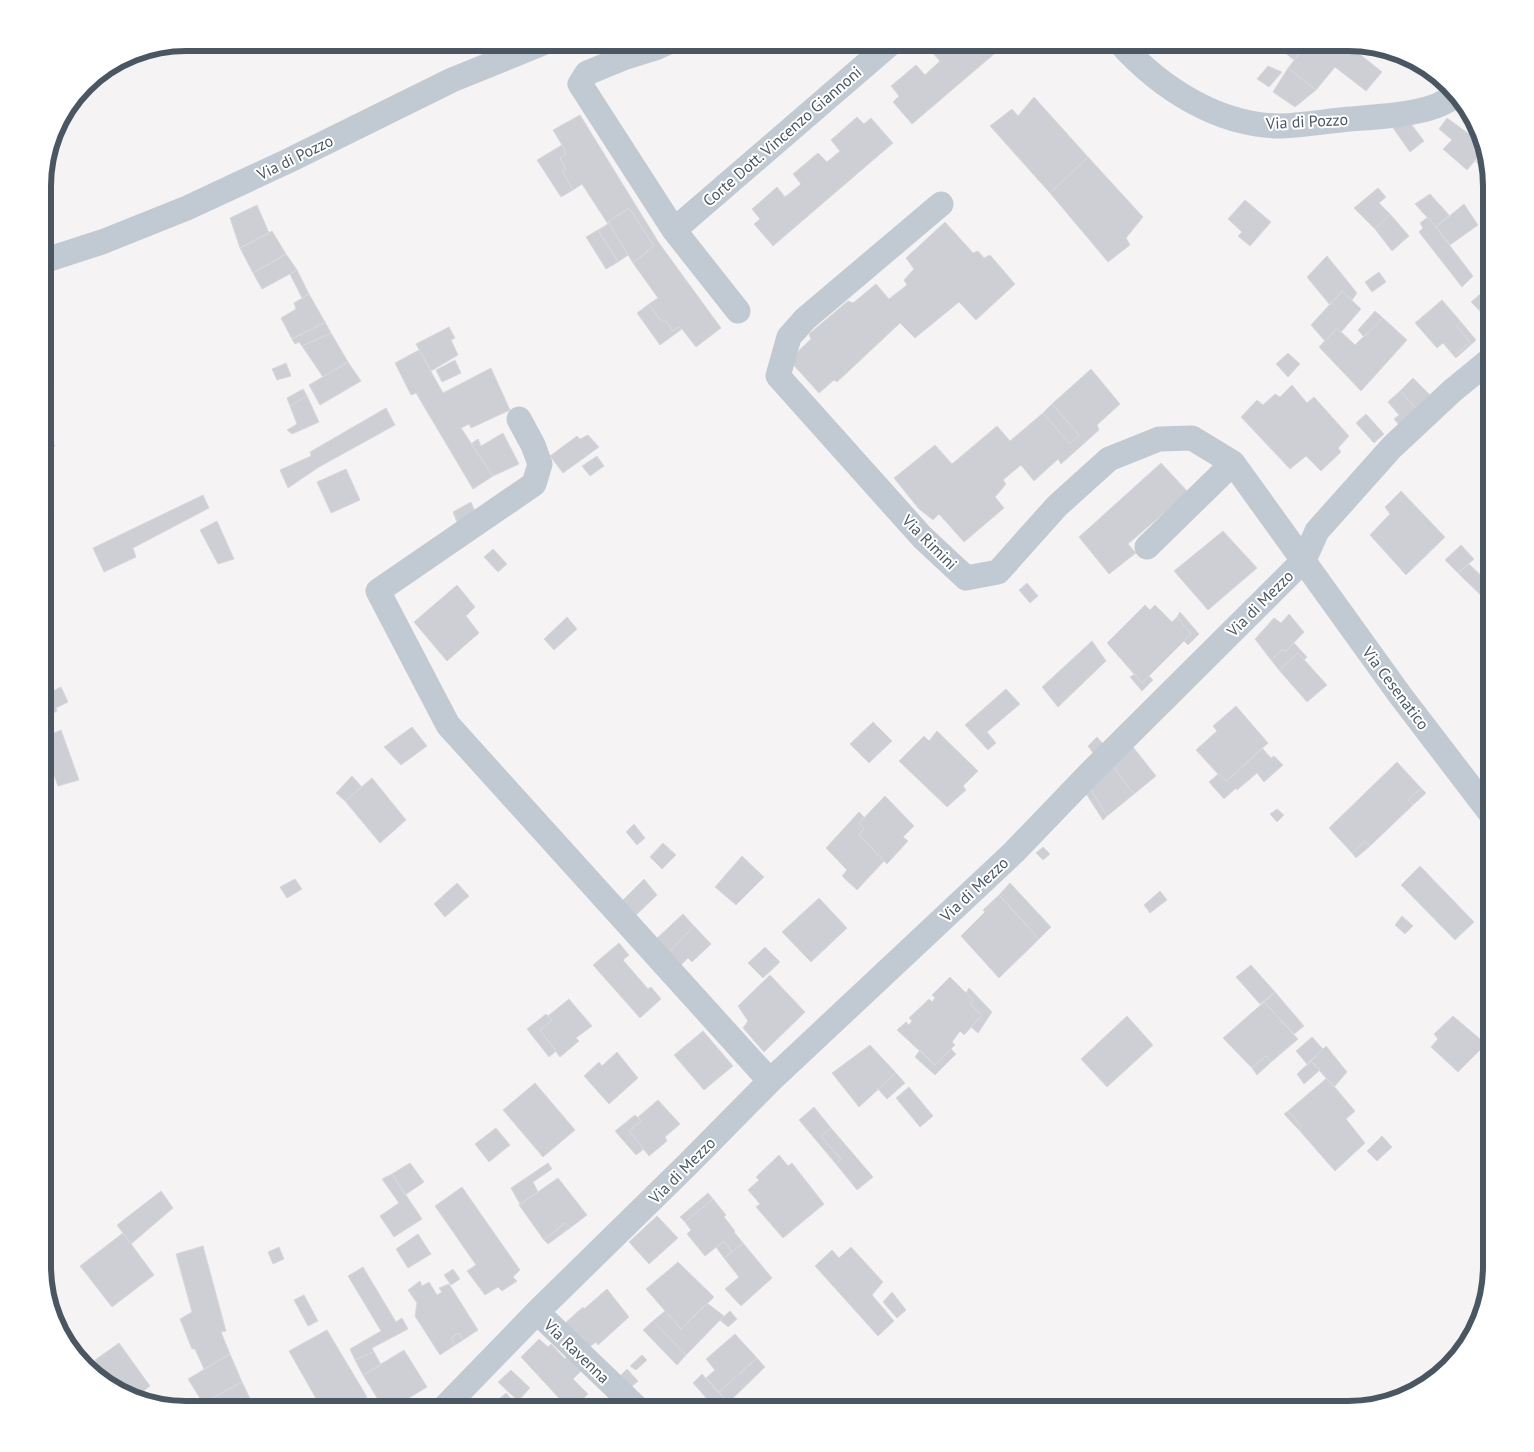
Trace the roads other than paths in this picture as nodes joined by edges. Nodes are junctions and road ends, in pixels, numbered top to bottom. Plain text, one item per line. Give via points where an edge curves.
1 (880, 51) edge
2 (1127, 51) edge
3 (519, 52) edge
4 (643, 52) edge
5 (1450, 99) edge
6 (940, 204) dead end
7 (674, 230) junction
8 (52, 258) edge
9 (738, 312) dead end
10 (1482, 366) edge
11 (519, 419) dead end
12 (1233, 463) junction
13 (1148, 547) dead end
14 (1304, 560) junction
15 (1483, 803) edge
16 (770, 1081) junction
17 (537, 1312) junction
18 (451, 1401) edge
19 (630, 1401) edge

1 - 7 street, Corte Dott. Vincenzo Giannoni
2 - 5 street, Via di Pozzo via 1155,77 1192,102 1242,122 1281,126 1394,116
3 - 8 street, Via di Pozzo via 452,80 187,208
4 - 7 street via 587,73 580,84
6 - 12 street, Via Rimini via 804,319 789,337 778,376 922,536 966,578 998,572 1058,506 1109,459 1158,439 1192,438
7 - 9 street
10 - 14 street, Via di Mezzo via 1392,446 1317,531
11 - 16 street via 540,464 534,484 378,591 448,725
12 - 13 street
12 - 14 street, Via Rimini
14 - 15 street, Via Cesenatico via 1400,695
14 - 16 street, Via di Mezzo via 1014,852
16 - 17 street, Via di Mezzo
17 - 18 street, Via di Mezzo
17 - 19 street, Via Ravenna

